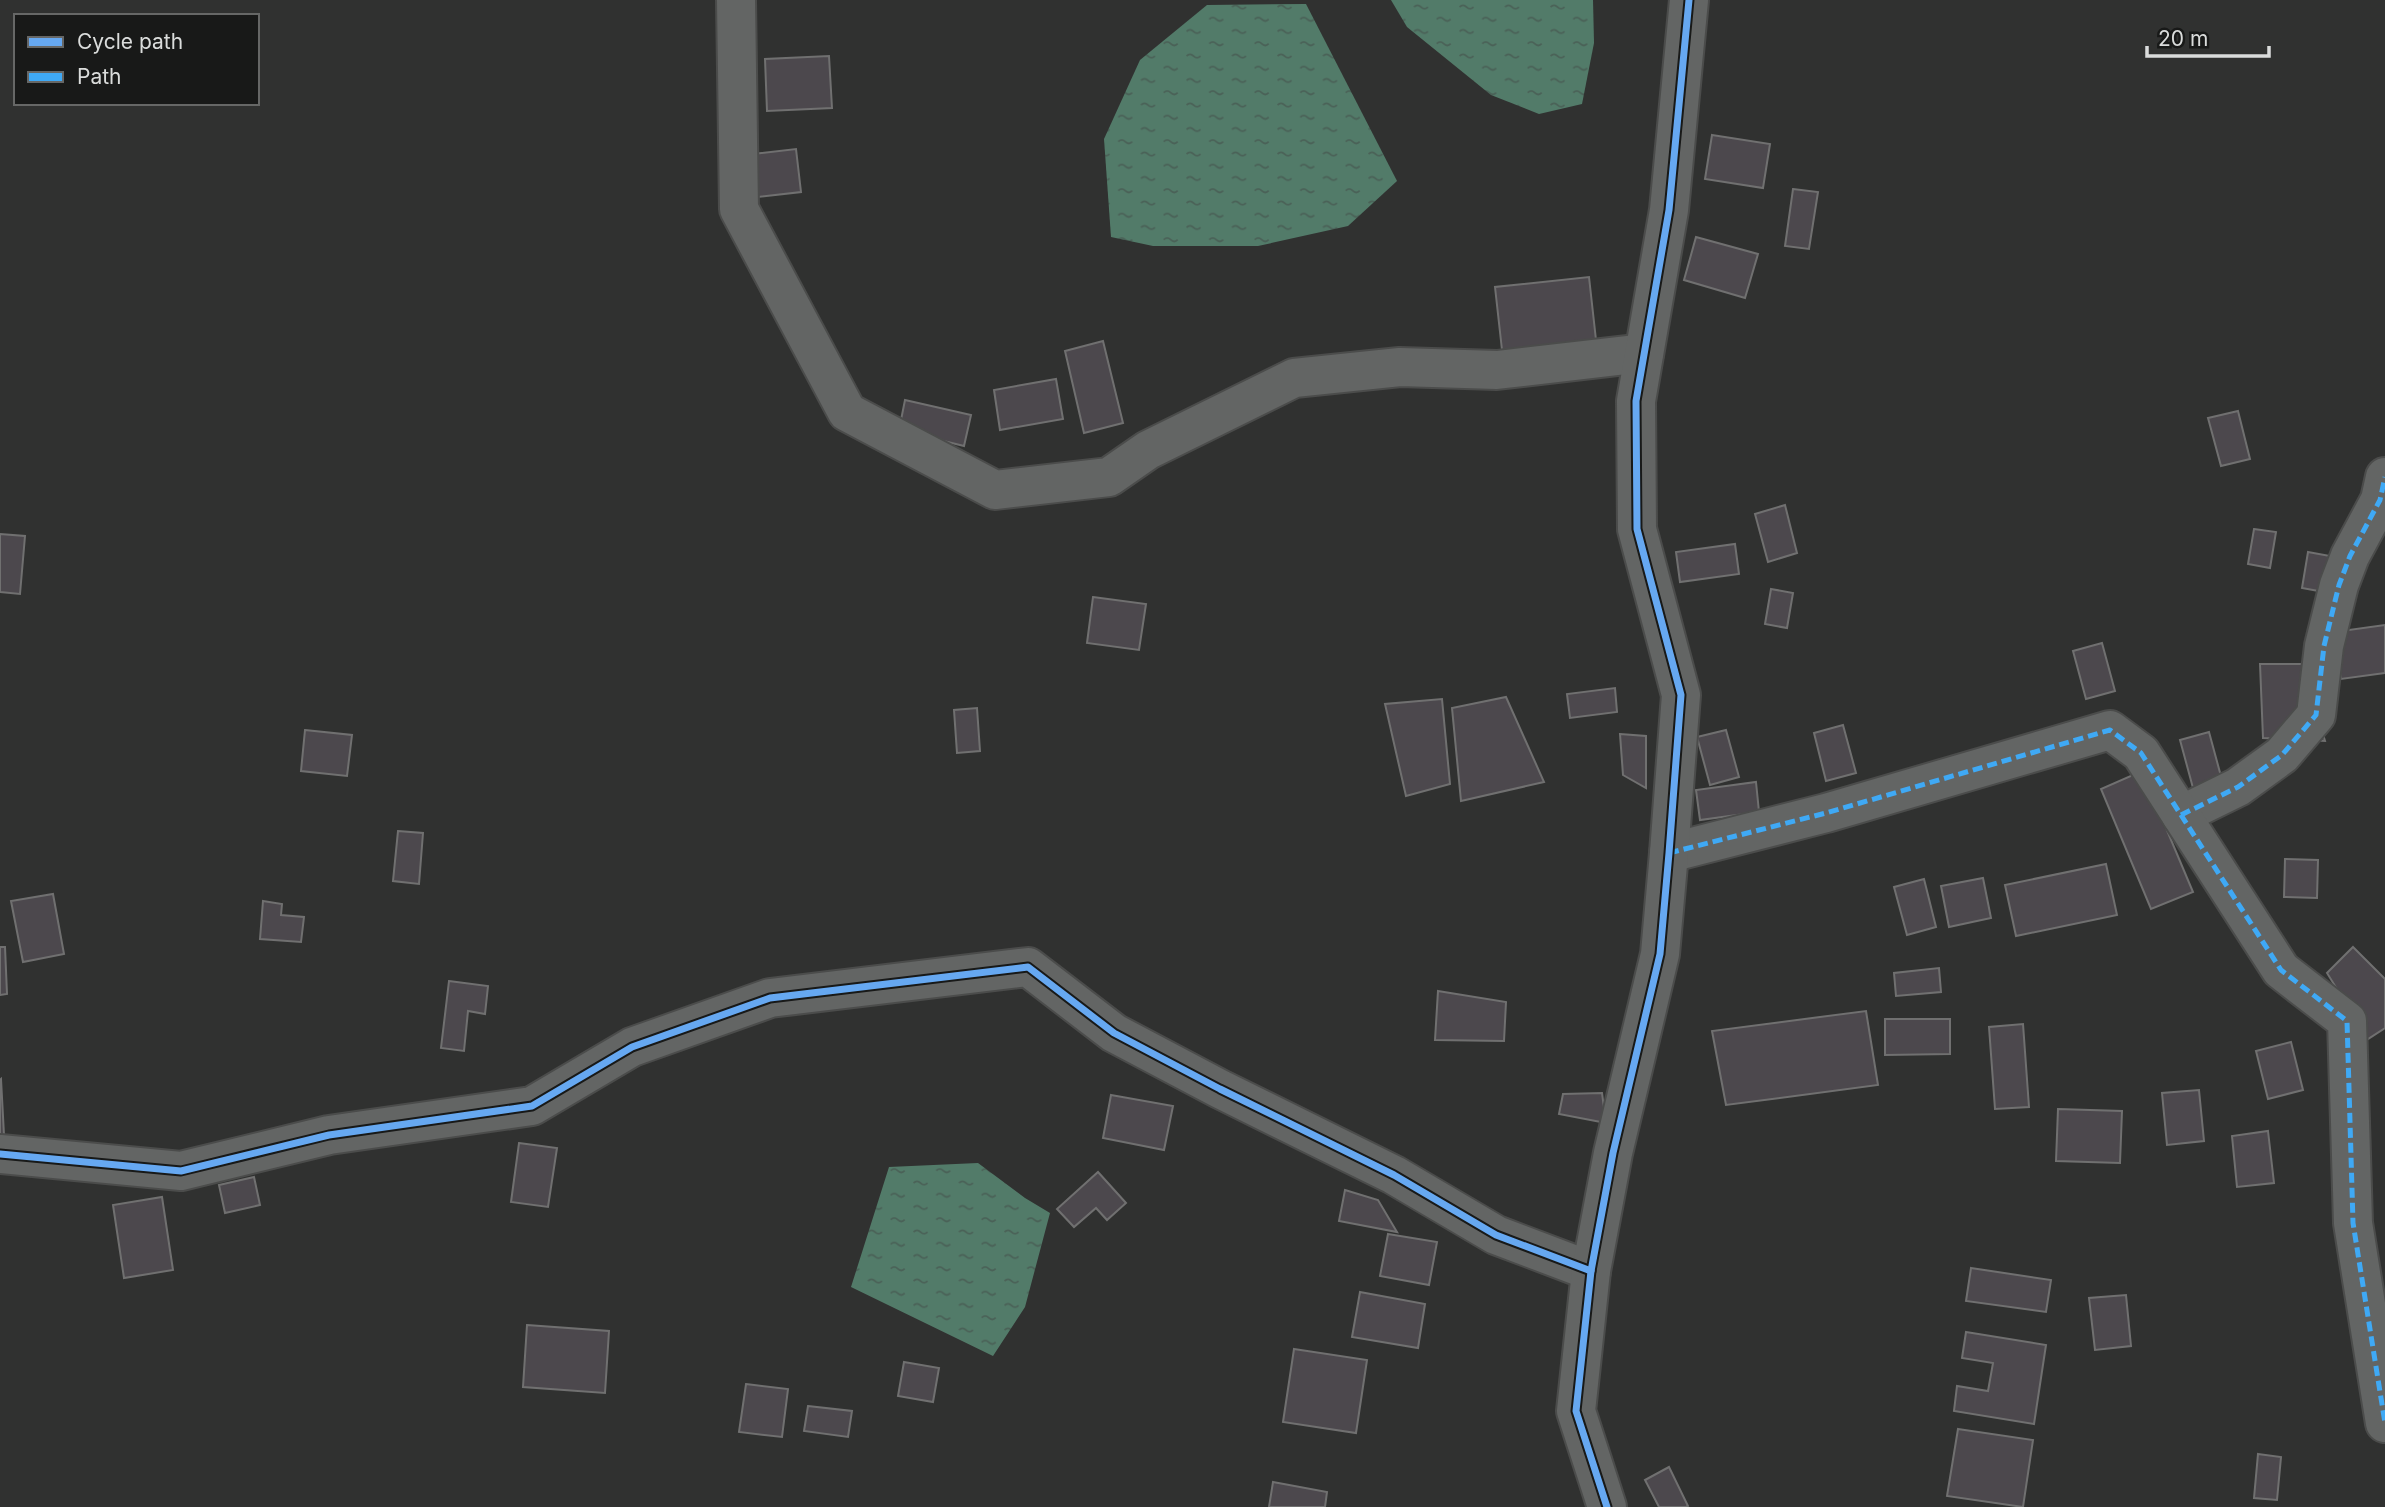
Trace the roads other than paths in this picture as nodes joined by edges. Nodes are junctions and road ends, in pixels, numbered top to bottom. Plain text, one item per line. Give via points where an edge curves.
1 (736, 0) edge
2 (1689, 0) edge
3 (1644, 353) junction
4 (2385, 477) edge
5 (2181, 816) junction
6 (1669, 853) junction
7 (0, 1154) edge
8 (1591, 1271) junction
9 (2385, 1423) edge
10 (1607, 1507) edge

1 - 3 street via 739,209 847,412 995,489 1109,477 1148,450 1294,378 1400,366 1497,370
2 - 3 street via 1670,210
3 - 6 street via 1636,401 1637,529 1681,695
4 - 5 street via 2380,500 2339,586 2324,646 2316,715 2282,755 2238,787
5 - 6 street via 2141,752 2110,730 1826,813
5 - 9 street via 2281,970 2347,1021 2353,1223
6 - 8 street via 1660,954 1613,1153
7 - 8 street via 181,1171 329,1135 532,1106 632,1047 770,998 1028,967 1114,1033 1394,1175 1496,1235
8 - 10 street via 1576,1411

